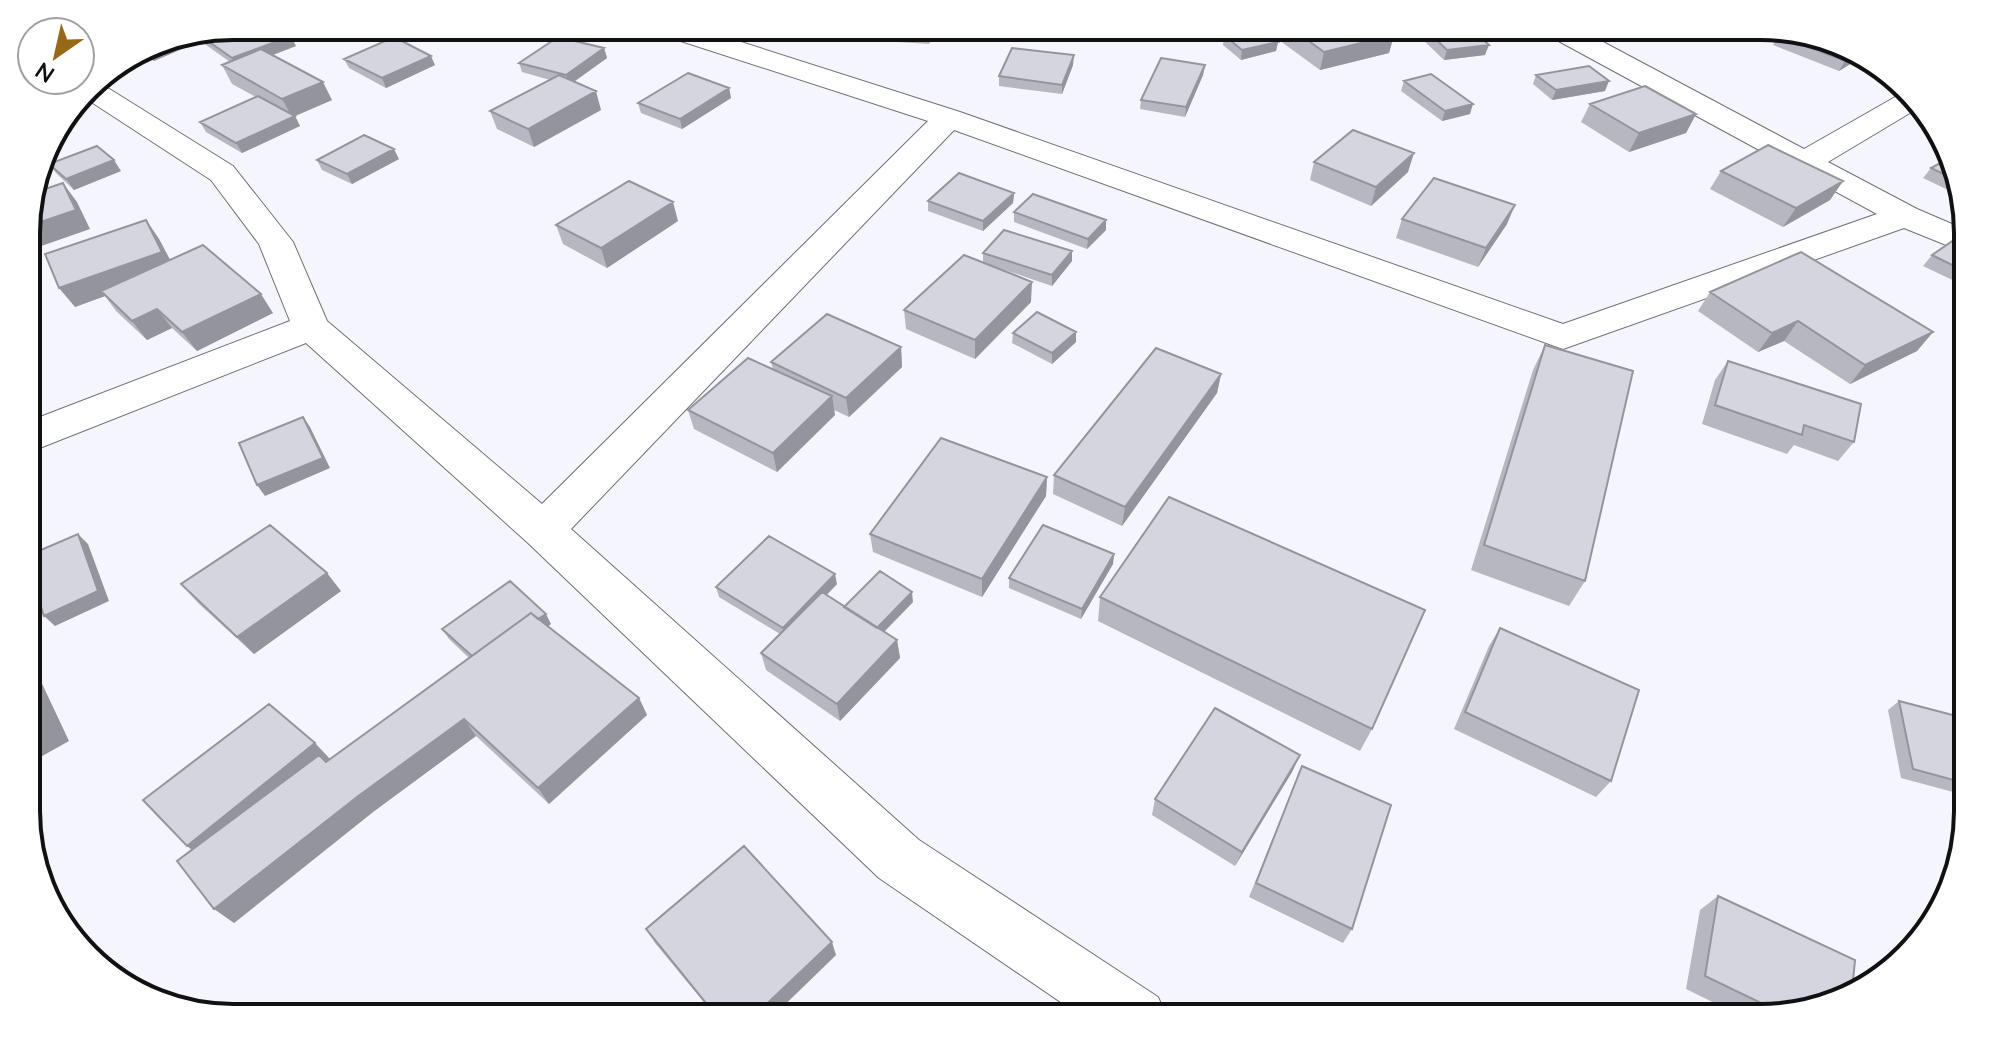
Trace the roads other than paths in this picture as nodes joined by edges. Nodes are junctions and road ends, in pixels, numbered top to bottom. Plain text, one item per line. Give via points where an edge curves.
1 (707, 40) edge
2 (1578, 40) edge
3 (100, 94) edge
4 (1904, 104) edge
5 (949, 118) junction
6 (1807, 161) junction
7 (1905, 216) junction
8 (1954, 238) edge
9 (311, 327) junction
10 (40, 433) edge
11 (543, 530) junction
12 (1116, 1004) edge

1 - 5 street
2 - 6 street
3 - 9 street via 222,173 276,242
4 - 6 street
5 - 7 street via 1563,337
5 - 11 street
6 - 7 street
7 - 8 street
9 - 10 street
9 - 11 street
11 - 12 street via 899,859

